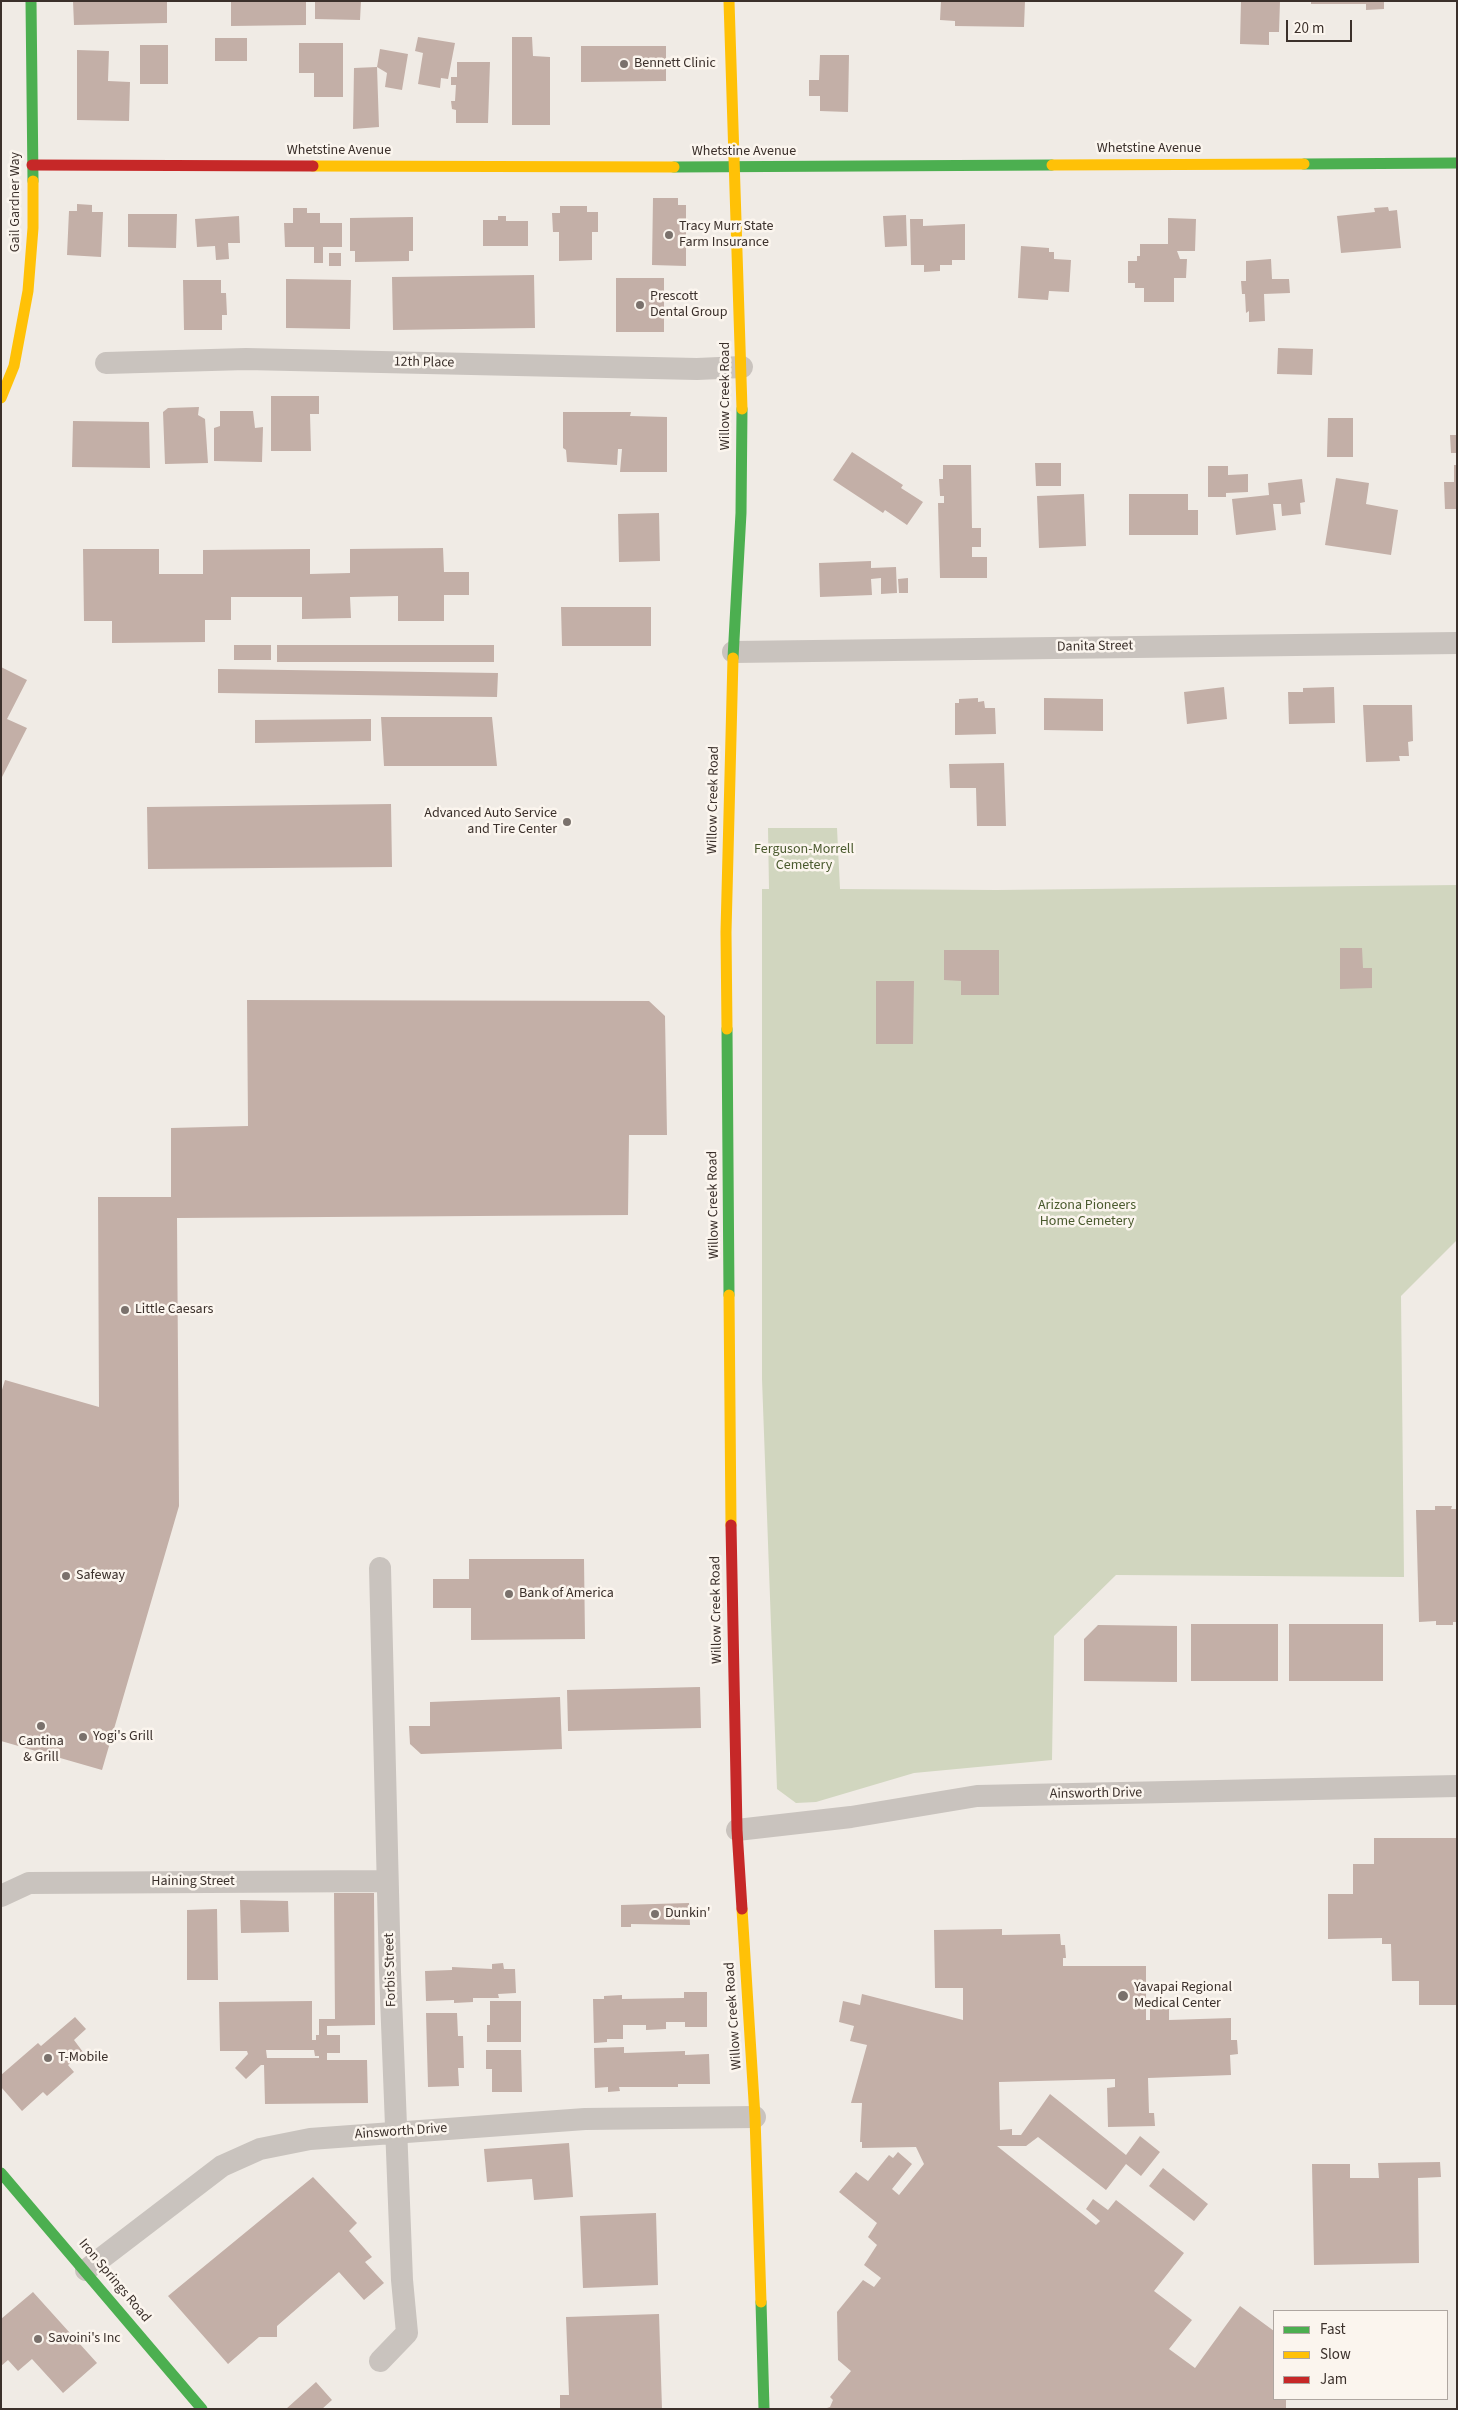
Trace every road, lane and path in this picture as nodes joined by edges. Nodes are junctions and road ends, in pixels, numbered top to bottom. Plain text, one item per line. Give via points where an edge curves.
1 (31, 1) edge
2 (729, 1) edge
3 (1457, 163) edge
4 (32, 165) junction
5 (735, 167) junction
6 (106, 363) dead end
7 (742, 367) junction
8 (1, 398) edge
9 (1457, 643) edge
10 (733, 652) junction
11 (380, 1568) dead end
12 (1457, 1786) edge
13 (737, 1830) junction
14 (387, 1881) junction
15 (1, 1896) edge
16 (755, 2117) junction
17 (396, 2132) junction
18 (1, 2173) edge
19 (86, 2270) junction
20 (380, 2361) dead end
21 (202, 2409) edge
22 (764, 2409) edge

1 - 4 main road, Gail Gardner Way
2 - 5 main road, Willow Creek Road
3 - 5 main road, Whetstine Avenue
4 - 5 main road, Whetstine Avenue
4 - 8 main road, Gail Gardner Way via 33,228 28,291 14,366
5 - 7 main road, Willow Creek Road
6 - 7 street, 12th Place via 246,359 697,369
7 - 10 main road, Willow Creek Road via 741,513
9 - 10 street, Danita Street
10 - 13 main road, Willow Creek Road via 726,932 732,1644
11 - 14 street, Forbis Street
12 - 13 street, Ainsworth Drive via 977,1796 851,1817
13 - 16 main road, Willow Creek Road
14 - 15 street, Haining Street via 29,1883
14 - 17 street, Forbis Street
16 - 17 street, Ainsworth Drive via 585,2118
16 - 22 main road, Willow Creek Road
17 - 19 street, Ainsworth Drive via 310,2139 260,2149 222,2166
17 - 20 street, Forbis Street via 407,2333
18 - 19 main road, Iron Springs Road
19 - 21 main road, Iron Springs Road

